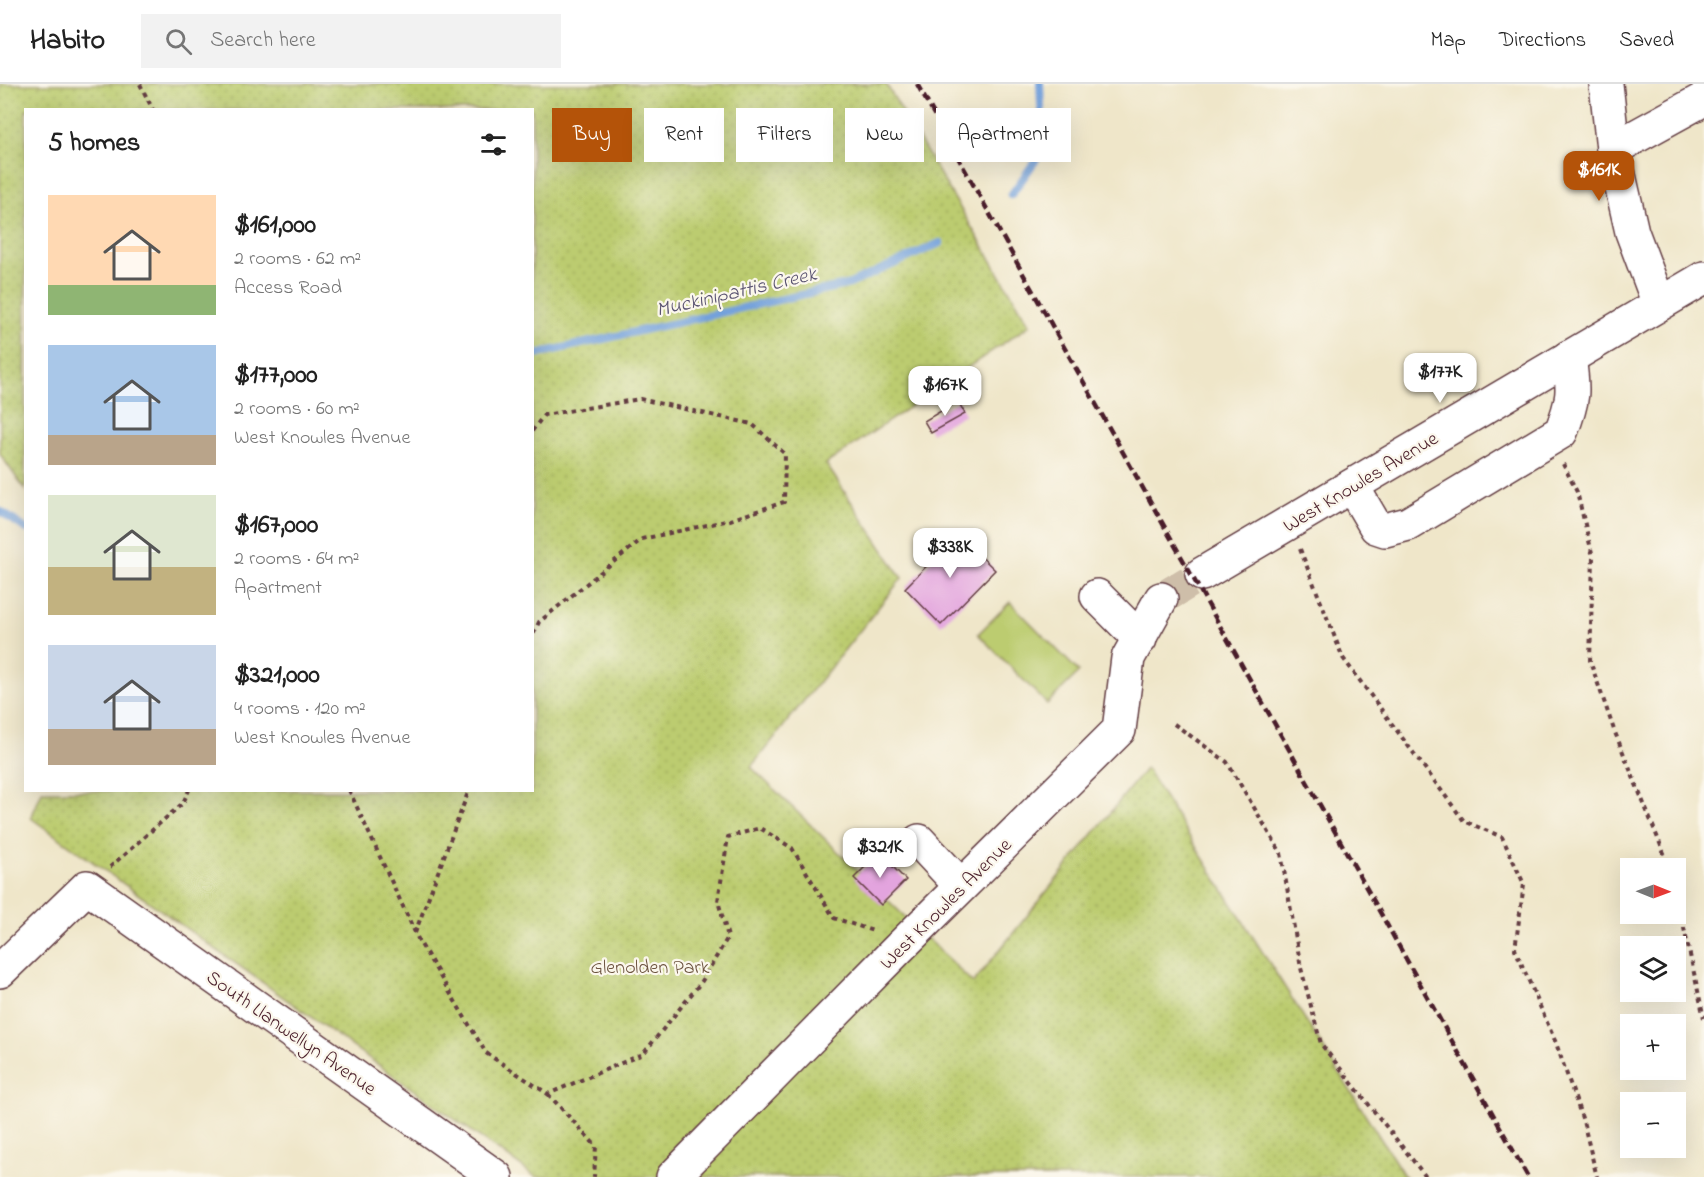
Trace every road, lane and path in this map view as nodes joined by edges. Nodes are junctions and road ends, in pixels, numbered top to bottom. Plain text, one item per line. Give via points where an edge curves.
1 (140, 84) edge
2 (1606, 84) edge
3 (1704, 99) edge
4 (152, 108) edge
5 (1613, 149) junction
6 (1704, 278) edge
7 (1659, 304) junction
8 (1569, 357) junction
9 (534, 428) edge
10 (1551, 438) junction
11 (1352, 486) junction
12 (1299, 546) dead end
13 (1202, 574) tunnel mouth
14 (1097, 596) dead end
15 (1161, 599) tunnel mouth
16 (534, 633) edge
17 (1140, 639) junction
18 (1174, 724) dead end
19 (188, 792) edge
20 (350, 792) edge
21 (468, 792) edge
22 (919, 841) dead end
23 (1666, 858) edge
24 (962, 886) junction
25 (87, 887) junction
26 (1683, 924) edge
27 (415, 933) junction
28 (905, 942) junction
29 (0, 971) edge
30 (1704, 1018) edge
31 (548, 1094) junction
32 (496, 1177) edge
33 (594, 1177) edge
34 (674, 1177) edge
35 (1426, 1177) edge
36 (1597, 1177) edge

1 - 4 path
2 - 5 street
3 - 5 street
5 - 7 street via 1632,232
6 - 7 street, West Knowles Avenue
7 - 8 street, West Knowles Avenue
8 - 10 street via 1574,388 1561,432
8 - 11 street, West Knowles Avenue
9 - 16 path via 544,415 640,399 752,424 785,454 784,502 730,520 642,539 539,622
10 - 11 street via 1408,524 1385,530 1376,527
10 - 23 path via 1577,492 1593,557 1590,661
11 - 13 street, West Knowles Avenue
12 - 36 path via 1343,658 1464,821 1502,837 1524,884 1515,949 1556,1043
14 - 17 street
15 - 17 street, West Knowles Avenue
17 - 24 street, West Knowles Avenue via 1128,658 1119,730
18 - 35 path via 1227,762 1281,853 1301,968 1321,1044
19 - 25 path via 183,803
20 - 27 path
21 - 27 path
22 - 24 street
24 - 28 street, West Knowles Avenue
25 - 29 street
25 - 32 street, South Llanwellyn Avenue
26 - 30 path
27 - 31 path via 486,1053
28 - 31 path via 834,918 792,848 760,828 728,837 718,902 728,937 702,981 643,1054
28 - 34 street, West Knowles Avenue
31 - 33 path via 596,1146

